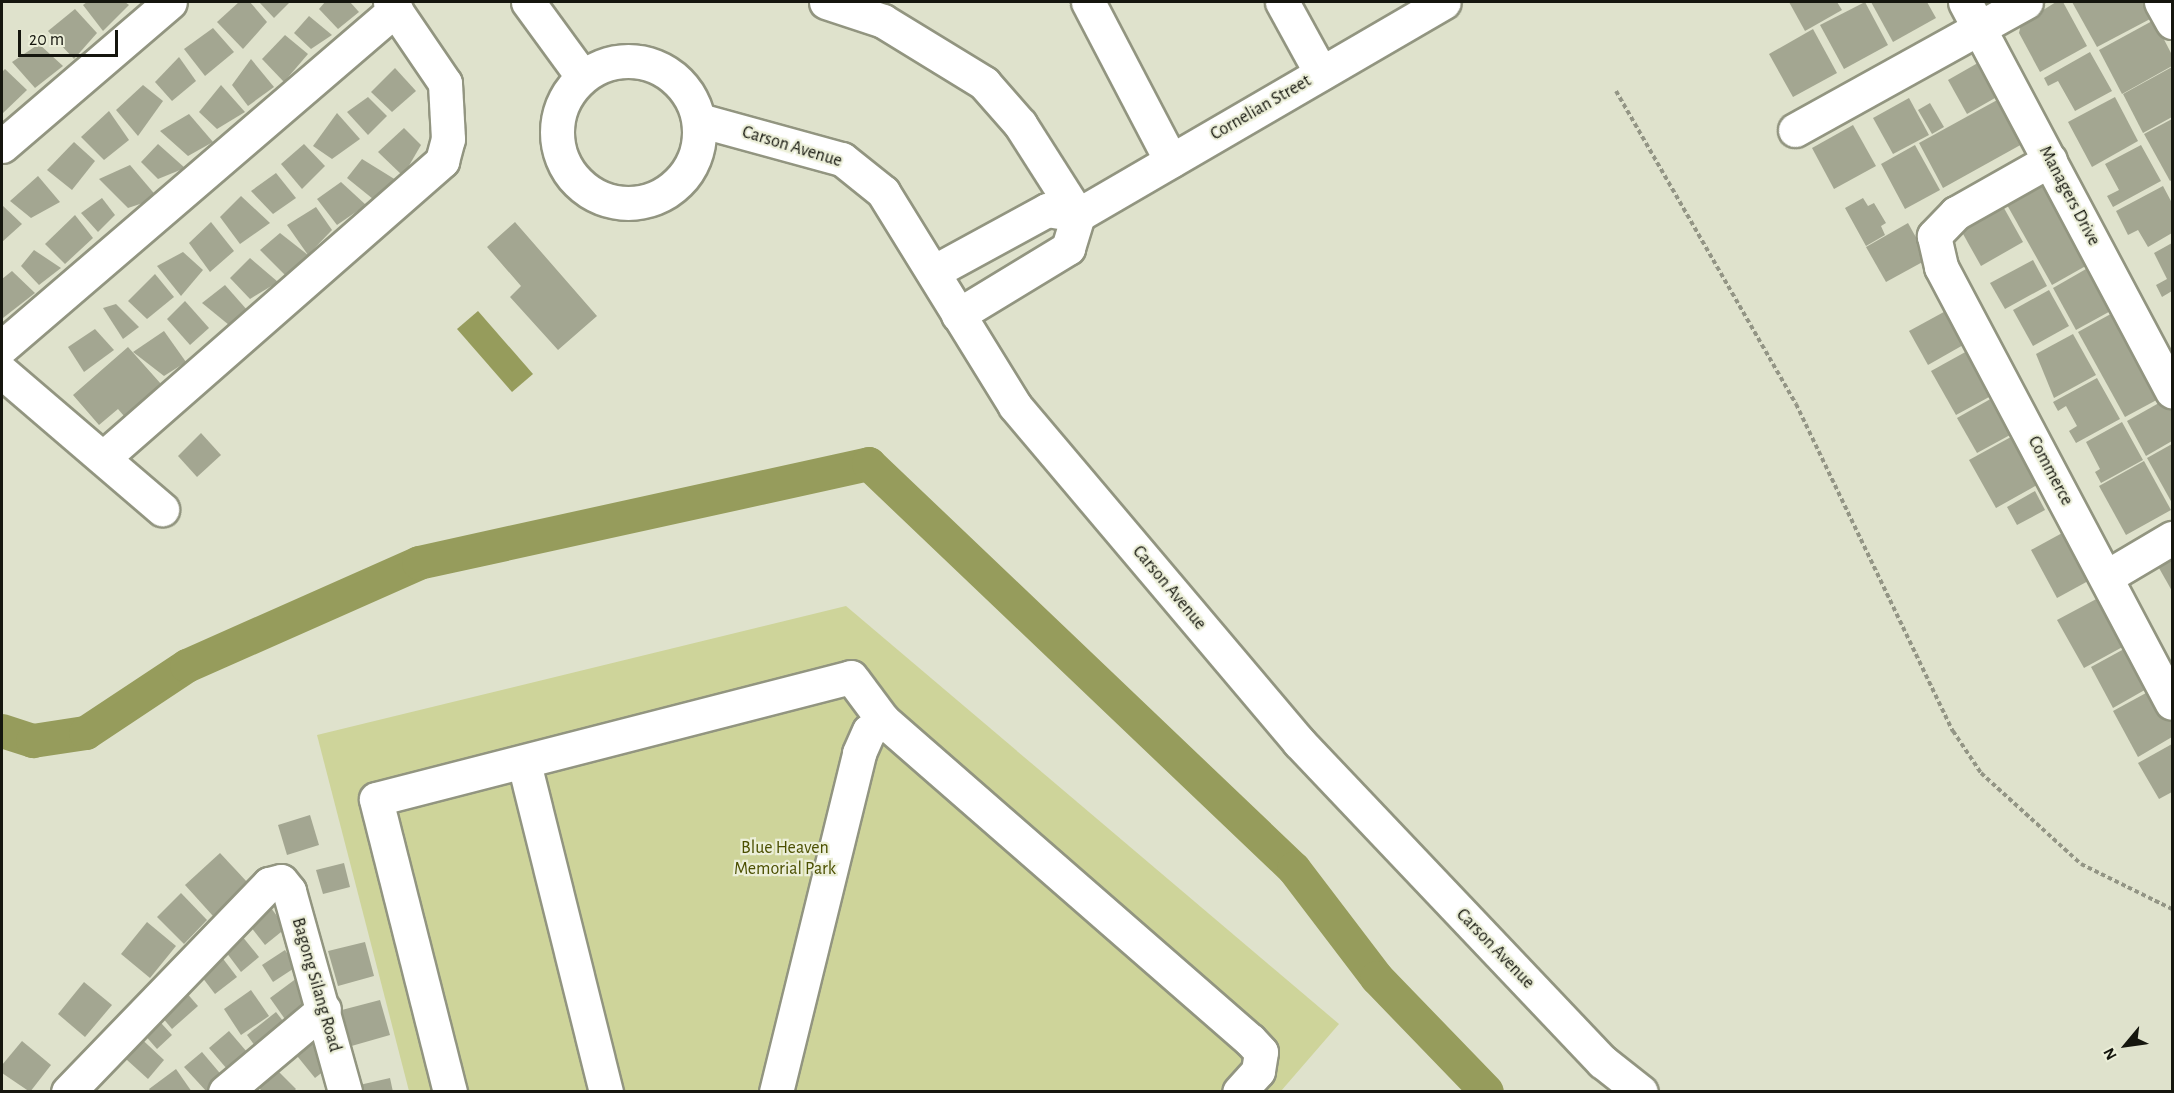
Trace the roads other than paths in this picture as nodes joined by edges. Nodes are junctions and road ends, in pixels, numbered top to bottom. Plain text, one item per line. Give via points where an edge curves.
1 (170, 2) edge
2 (528, 2) edge
3 (826, 2) edge
4 (1088, 2) edge
5 (1282, 2) edge
6 (1444, 2) edge
7 (2026, 2) edge
8 (2161, 2) edge
9 (393, 5) edge
10 (892, 11) edge
11 (1972, 14) edge
12 (2172, 22) edge
13 (1321, 73) junction
14 (582, 76) junction
15 (699, 120) junction
16 (1795, 130) dead end
17 (2, 146) edge
18 (2050, 160) junction
19 (1171, 161) junction
20 (1078, 215) junction
21 (935, 271) junction
22 (958, 315) junction
23 (2, 347) edge
24 (2, 372) edge
25 (2172, 391) edge
26 (103, 458) junction
27 (162, 509) dead end
28 (2172, 538) edge
29 (2106, 577) junction
30 (2172, 703) edge
31 (884, 720) junction
32 (524, 763) junction
33 (324, 1010) junction
34 (68, 1092) edge
35 (225, 1092) edge
36 (345, 1092) edge
37 (450, 1092) edge
38 (606, 1092) edge
39 (776, 1092) edge
40 (1239, 1092) edge
41 (1641, 1092) edge

1 - 17 street
2 - 14 street
3 - 10 street
4 - 19 street
5 - 13 street
6 - 13 street, Cornelian Street
7 - 11 street
8 - 12 street
9 - 23 street
9 - 26 street via 445,83 448,139 442,161
10 - 20 street via 984,83 1020,124
11 - 16 street
11 - 18 street, Managers Drive
13 - 19 street, Cornelian Street
14 - 15 street via 608,62 638,60 666,71 688,92
14 - 15 street via 559,106 556,144 572,179 602,201 640,204 674,189 696,158
15 - 21 street, Carson Avenue via 842,159 883,192
18 - 25 street, Managers Drive
18 - 29 street, Commerce via 1956,213 1934,236 1941,267
19 - 20 street, Cornelian Street
20 - 21 street via 1047,210
20 - 22 street via 1068,249
21 - 22 street, Carson Avenue
22 - 41 street, Carson Avenue via 1015,406 1299,742 1603,1062
24 - 26 street
26 - 27 street
28 - 29 street
29 - 30 street, Commerce
31 - 32 street via 851,677
31 - 39 street via 869,730 859,753
31 - 40 street via 1250,1040 1261,1052 1258,1071
32 - 37 street via 376,799
32 - 38 street
33 - 34 street, Bagong Silang Road via 289,891 281,881 269,884
33 - 35 street
33 - 36 street, Bagong Silang Road

